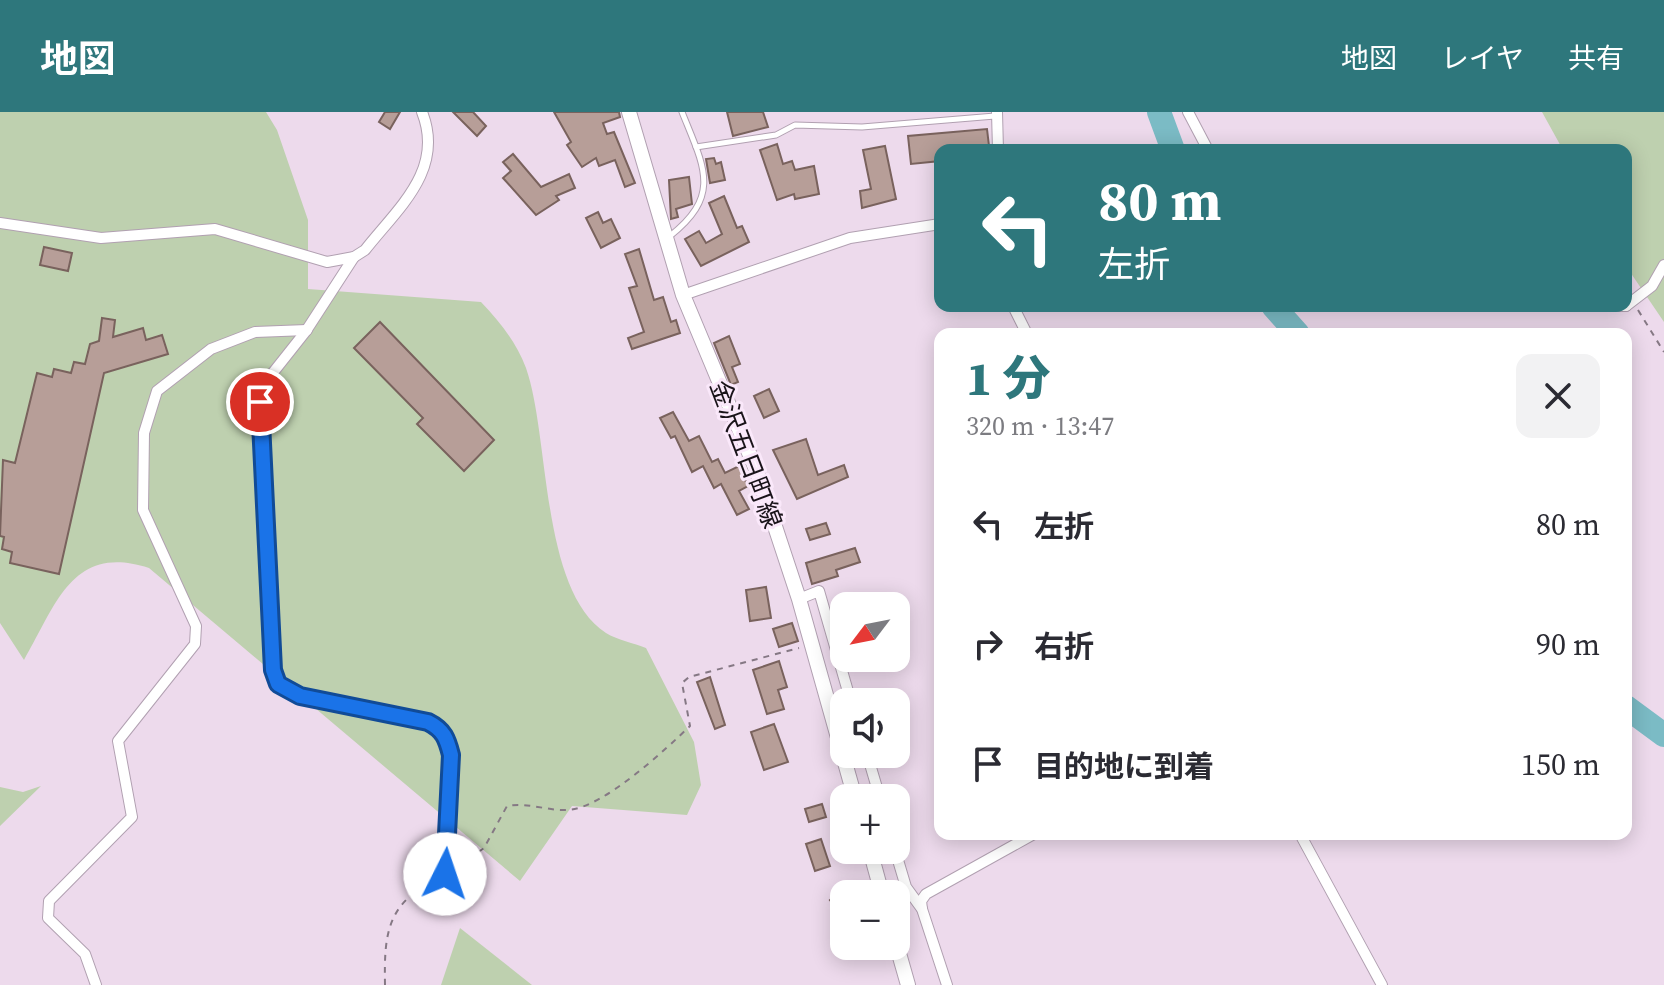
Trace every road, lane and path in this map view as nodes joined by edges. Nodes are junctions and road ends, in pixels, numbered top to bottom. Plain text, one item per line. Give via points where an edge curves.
1 (422, 112) edge
2 (629, 112) edge
3 (682, 112) edge
4 (1188, 112) edge
5 (997, 114) edge
6 (998, 144) edge
7 (1205, 144) edge
8 (696, 147) junction
9 (0, 223) edge
10 (934, 225) edge
11 (666, 239) junction
12 (354, 257) junction
13 (1664, 265) edge
14 (683, 295) junction
15 (1632, 302) edge
16 (1632, 310) edge
17 (307, 330) junction
18 (1664, 352) edge
19 (799, 599) junction
20 (811, 645) junction
21 (847, 688) edge
22 (851, 784) edge
23 (1023, 840) edge
24 (1303, 840) edge
25 (899, 864) edge
26 (445, 874) junction
27 (922, 909) junction
28 (901, 960) edge
29 (96, 985) edge
30 (385, 985) edge
31 (908, 985) edge
32 (947, 985) edge
33 (1382, 985) edge

1 - 12 street via 430,150 418,185
2 - 11 main road, 金沢五日町線
3 - 8 lane
4 - 7 street
5 - 6 street
5 - 8 lane via 862,127 795,125 776,135
8 - 11 lane via 705,192 700,206
9 - 12 street via 101,238 215,229 327,262
10 - 14 street via 850,238
11 - 14 main road, 金沢五日町線
12 - 17 street
13 - 15 street via 1652,286
14 - 19 main road, 金沢五日町線 via 757,472
16 - 18 path
17 - 26 street via 260,389 273,670 278,684 300,696 439,727 451,755
17 - 29 street via 255,332 211,349 157,391 144,433 143,510 196,626 195,644 118,741 132,817 49,901 48,918 85,954
19 - 20 main road, 金沢五日町線
19 - 21 street via 819,591
20 - 22 main road, 金沢五日町線
20 - 26 path via 689,677 682,683 682,695 690,726 653,759 581,807 507,806 484,848
23 - 27 street via 926,894
24 - 33 street
25 - 27 street via 906,887
26 - 30 path via 418,887 395,910 384,958
27 - 32 street
28 - 31 main road

